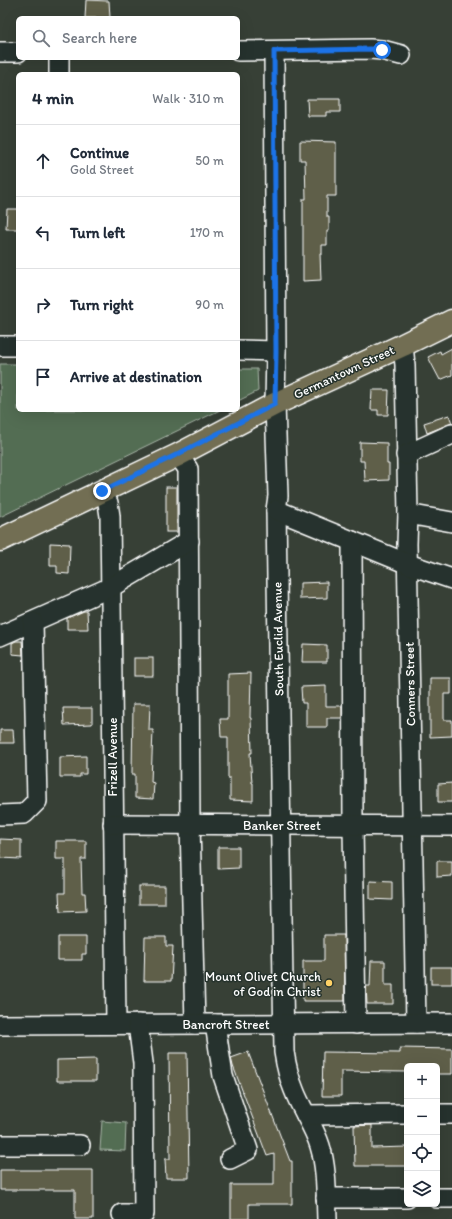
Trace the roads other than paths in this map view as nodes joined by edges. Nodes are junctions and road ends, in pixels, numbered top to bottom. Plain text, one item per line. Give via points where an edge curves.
1 (240, 51) edge
2 (274, 51) junction
3 (0, 52) edge
4 (16, 52) edge
5 (401, 55) dead end
6 (59, 60) edge
7 (59, 72) edge
8 (452, 321) edge
9 (404, 345) junction
10 (0, 346) edge
11 (16, 346) edge
12 (240, 350) edge
13 (276, 352) junction
14 (275, 404) junction
15 (452, 434) edge
16 (178, 454) junction
17 (406, 455) junction
18 (102, 491) junction
19 (276, 510) junction
20 (408, 514) junction
21 (452, 522) edge
22 (0, 540) edge
23 (189, 541) junction
24 (352, 541) junction
25 (408, 564) junction
26 (452, 579) edge
27 (112, 587) junction
28 (33, 622) junction
29 (0, 636) edge
30 (0, 815) edge
31 (113, 824) junction
32 (190, 824) junction
33 (281, 825) junction
34 (353, 826) junction
35 (412, 826) junction
36 (452, 826) edge
37 (416, 1023) junction
38 (452, 1023) edge
39 (116, 1024) junction
40 (138, 1024) junction
41 (195, 1024) junction
42 (215, 1024) junction
43 (284, 1024) junction
44 (356, 1024) junction
45 (0, 1025) edge
46 (404, 1114) edge
47 (440, 1114) edge
48 (452, 1114) edge
49 (306, 1115) junction
50 (0, 1145) edge
51 (80, 1145) dead end
52 (230, 1159) dead end
53 (326, 1198) junction
54 (404, 1198) edge
55 (440, 1198) edge
56 (452, 1198) edge
57 (122, 1214) dead end
58 (326, 1219) edge

1 - 2 street
2 - 5 street via 370,49
2 - 13 street, South Euclid Avenue
3 - 4 street
6 - 7 street
8 - 9 main road, Germantown Street
9 - 14 main road, Germantown Street
9 - 17 street, Conners Street
10 - 11 street
12 - 13 street
13 - 14 street, South Euclid Avenue
14 - 16 main road, Germantown Street
14 - 19 street, South Euclid Avenue via 278,496
15 - 17 street
16 - 18 main road, Germantown Street
16 - 23 street via 188,469
17 - 20 street, Conners Street
18 - 22 main road, Germantown Street
18 - 27 street, Frizell Avenue via 108,503 110,516
19 - 24 street
19 - 33 street, South Euclid Avenue
20 - 21 street
20 - 25 street, Conners Street
23 - 27 street
23 - 32 street
24 - 25 street
24 - 34 street
25 - 26 street
25 - 35 street, Conners Street
27 - 28 street
27 - 31 street, Frizell Avenue
28 - 29 street
28 - 30 street via 37,801 24,814
31 - 32 street, Banker Street
31 - 39 street, Frizell Avenue
32 - 33 street, Banker Street
32 - 41 street
33 - 34 street, Banker Street
33 - 43 street, South Euclid Avenue
34 - 35 street, Banker Street
34 - 44 street
35 - 36 street, Banker Street
35 - 37 street, Conners Street
37 - 38 street, Bancroft Street
37 - 44 street, Bancroft Street
39 - 40 street, Bancroft Street
39 - 45 street, Bancroft Street
40 - 41 street, Bancroft Street
40 - 57 street via 143,1063 144,1214
41 - 42 street, Bancroft Street
42 - 43 street, Bancroft Street
42 - 52 street via 223,1076 248,1150
43 - 44 street, Bancroft Street
43 - 49 street, South Euclid Avenue via 284,1052 290,1078
46 - 49 street
47 - 48 street
49 - 53 street, South Euclid Avenue via 320,1148
50 - 51 street
53 - 54 street
53 - 58 street, South Euclid Avenue
55 - 56 street

